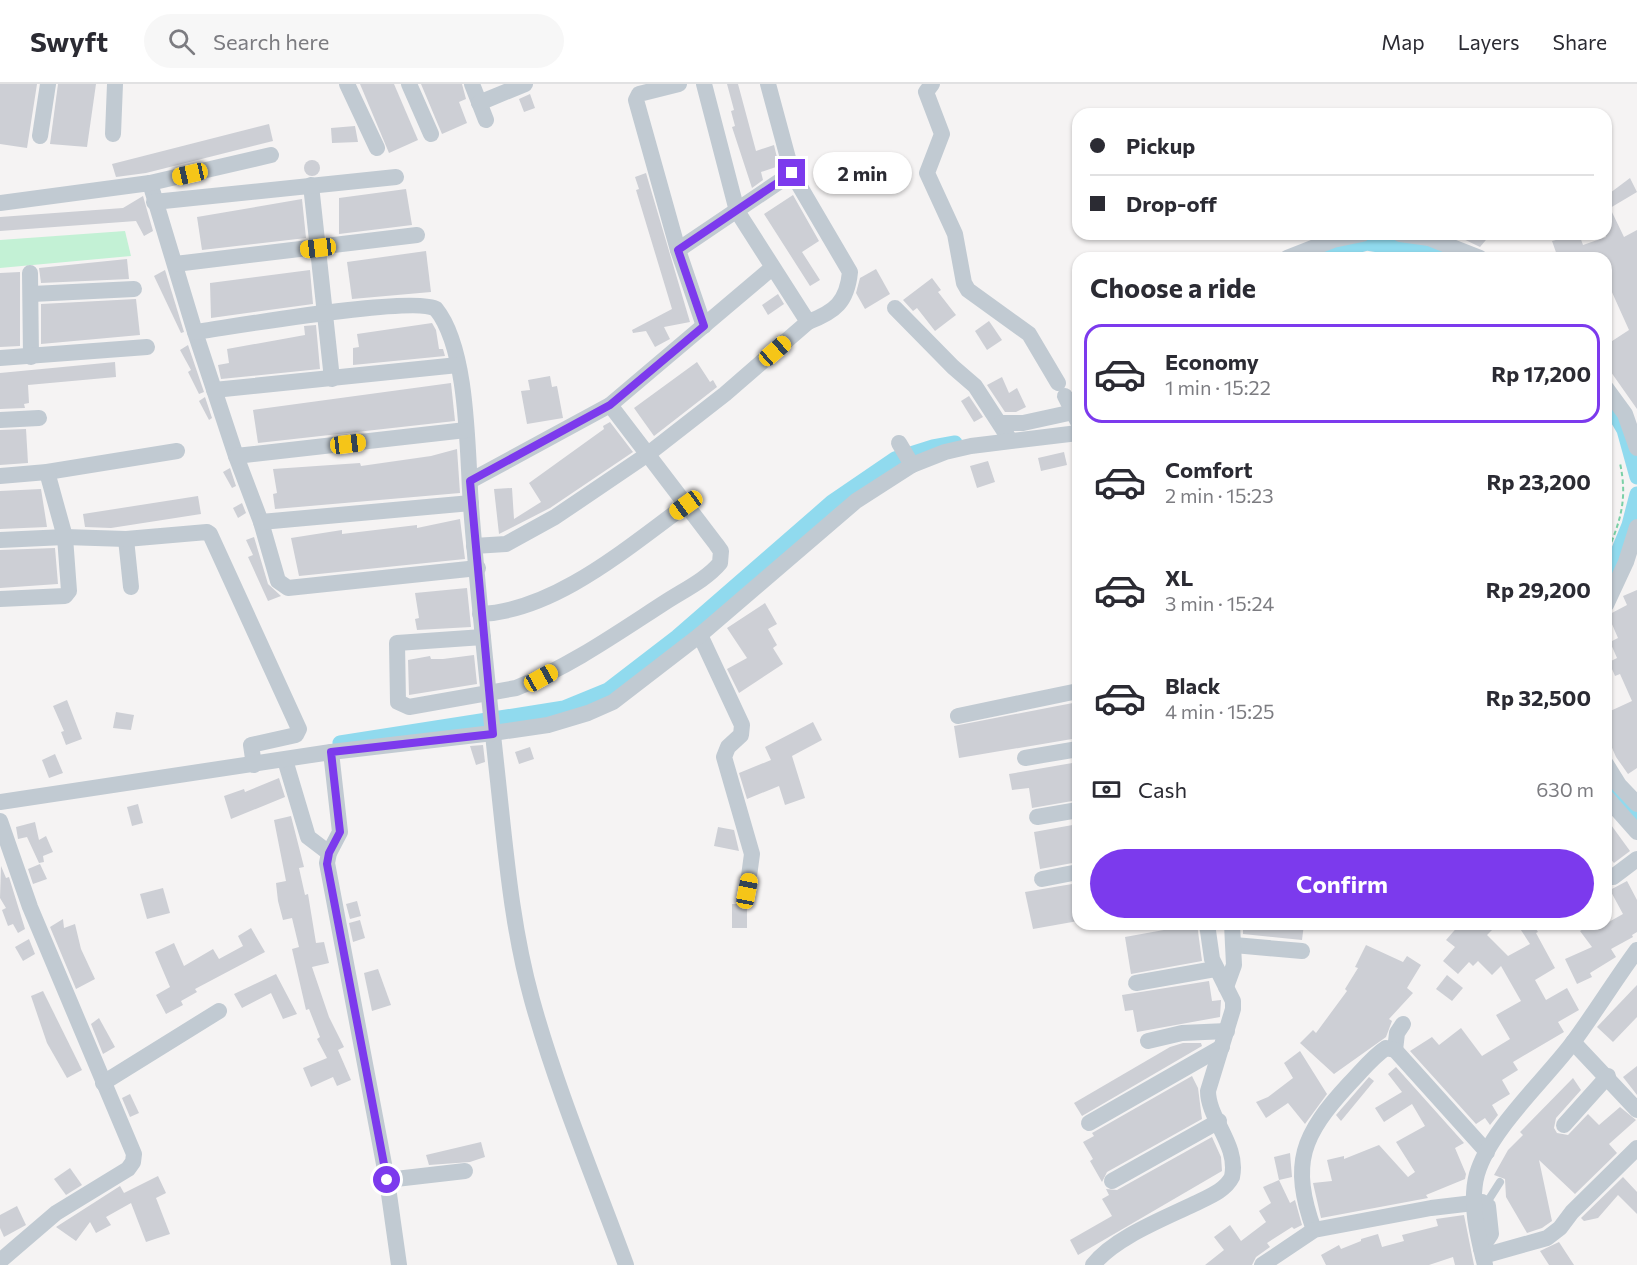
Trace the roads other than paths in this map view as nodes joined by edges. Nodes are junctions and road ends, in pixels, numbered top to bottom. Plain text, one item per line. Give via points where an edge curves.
1 (48, 84) edge
2 (115, 84) edge
3 (347, 84) edge
4 (409, 84) edge
5 (472, 84) edge
6 (525, 84) edge
7 (679, 84) edge
8 (704, 84) edge
9 (768, 84) edge
10 (932, 84) edge
11 (479, 103) junction
12 (486, 120) dead end
13 (113, 134) dead end
14 (430, 134) dead end
15 (40, 135) dead end
16 (377, 148) dead end
17 (271, 155) dead end
18 (792, 173) junction
19 (396, 177) dead end
20 (150, 183) junction
21 (311, 185) junction
22 (154, 202) junction
23 (0, 203) edge
24 (737, 211) junction
25 (417, 235) dead end
26 (1333, 240) edge
27 (1434, 240) edge
28 (318, 248) junction
29 (678, 250) junction
30 (1302, 252) edge
31 (1465, 252) edge
32 (175, 264) junction
33 (772, 268) junction
34 (30, 273) dead end
35 (134, 289) dead end
36 (32, 294) junction
37 (895, 308) dead end
38 (325, 313) junction
39 (808, 322) junction
40 (704, 326) junction
41 (195, 332) junction
42 (147, 348) dead end
43 (31, 357) junction
44 (0, 358) edge
45 (458, 365) junction
46 (332, 379) junction
47 (214, 390) junction
48 (1612, 396) edge
49 (610, 405) junction
50 (1072, 410) edge
51 (39, 418) dead end
52 (1072, 419) edge
53 (0, 420) edge
54 (466, 430) junction
55 (1006, 432) junction
56 (1637, 448) edge
57 (177, 451) dead end
58 (648, 454) junction
59 (236, 456) junction
60 (47, 472) junction
61 (0, 476) edge
62 (470, 481) junction
63 (471, 503) junction
64 (686, 505) junction
65 (261, 522) junction
66 (1637, 527) edge
67 (65, 537) junction
68 (126, 539) junction
69 (0, 540) edge
70 (474, 546) junction
71 (1631, 563) edge
72 (478, 568) junction
73 (131, 587) dead end
74 (1612, 595) edge
75 (0, 599) edge
76 (480, 614) junction
77 (700, 635) junction
78 (483, 637) junction
79 (1072, 692) edge
80 (489, 696) junction
81 (958, 716) dead end
82 (492, 729) junction
83 (1072, 750) edge
84 (331, 752) junction
85 (253, 758) junction
86 (1025, 758) dead end
87 (285, 760) junction
88 (1612, 774) edge
89 (0, 802) edge
90 (1612, 804) edge
91 (1637, 804) edge
92 (1072, 811) edge
93 (1037, 817) dead end
94 (0, 821) edge
95 (1637, 832) edge
96 (329, 853) junction
97 (1637, 859) edge
98 (1072, 873) edge
99 (1614, 877) dead end
100 (1042, 879) dead end
101 (747, 891) dead end
102 (1208, 930) edge
103 (1233, 930) edge
104 (1234, 945) junction
105 (1302, 951) dead end
106 (1634, 962) edge
107 (1215, 969) junction
108 (1136, 983) dead end
109 (1226, 987) junction
110 (219, 1011) dead end
111 (1403, 1024) dead end
112 (1227, 1031) junction
113 (1148, 1041) dead end
114 (1573, 1042) junction
115 (1222, 1047) junction
116 (1395, 1050) junction
117 (1608, 1076) junction
118 (103, 1083) junction
119 (1637, 1110) edge
120 (1219, 1121) junction
121 (1089, 1124) dead end
122 (1564, 1125) dead end
123 (1637, 1148) edge
124 (1488, 1152) junction
125 (465, 1171) dead end
126 (387, 1180) junction
127 (1112, 1181) dead end
128 (1500, 1182) dead end
129 (1480, 1204) junction
130 (1314, 1230) junction
131 (1483, 1256) edge
132 (0, 1261) edge
133 (399, 1265) edge
134 (627, 1265) edge
135 (1094, 1265) edge
136 (1262, 1265) edge

1 - 15 street
2 - 13 street
3 - 16 street
4 - 14 street
5 - 11 street
6 - 11 street
7 - 29 street via 636,97
8 - 24 street
9 - 18 street
10 - 50 street via 926,92 942,134 927,173 955,234 964,283 968,290 1029,334
11 - 12 street
17 - 20 street
18 - 24 street
18 - 39 street via 850,273 846,294 838,308
19 - 21 street
20 - 22 street
20 - 23 street
21 - 22 street
21 - 28 street
22 - 32 street
24 - 29 street
24 - 33 street
25 - 28 street
26 - 30 street
27 - 31 street
28 - 32 street
28 - 38 street
29 - 40 street
32 - 41 street
33 - 39 street
33 - 40 street
34 - 36 street
35 - 36 street
36 - 43 street
37 - 55 street via 975,386
38 - 41 street
38 - 45 street via 433,306 453,338
38 - 46 street
39 - 58 street
40 - 49 street
41 - 47 street
42 - 43 street
43 - 44 street
45 - 46 street
45 - 54 street
46 - 47 street
47 - 59 street
48 - 56 street via 1625,414
49 - 58 street
49 - 62 street
51 - 53 street
52 - 55 street via 1023,423
54 - 59 street
54 - 62 street
55 - 77 street via 945,452 906,455
57 - 60 street
58 - 64 street
58 - 70 street via 513,541
59 - 65 street
60 - 61 street
60 - 67 street
62 - 63 street
63 - 65 street
63 - 70 street
64 - 76 street via 590,573 527,605
64 - 80 street via 721,551 717,567 541,678
65 - 72 street via 278,581 288,588
66 - 71 street
67 - 68 street
67 - 69 street
67 - 75 street via 68,594
68 - 73 street
68 - 85 street via 207,532 213,538 299,729 296,735 255,743
70 - 72 street
71 - 74 street
72 - 76 street
76 - 78 street
77 - 82 street via 607,705 548,725
77 - 101 street via 742,725 741,735 724,757 752,854
78 - 80 street
78 - 80 street via 397,644 398,702 409,707
79 - 81 street
80 - 82 street
82 - 84 street
82 - 134 street via 510,900 532,1000
83 - 86 street
84 - 87 street
84 - 96 street via 340,832
85 - 87 street
85 - 89 street
87 - 96 street via 308,837
88 - 91 street
90 - 95 street
92 - 93 street
94 - 118 street via 30,907
96 - 126 street via 327,864
97 - 99 street
98 - 100 street
102 - 107 street
103 - 104 street
104 - 105 street
104 - 109 street via 1234,965
106 - 114 street
107 - 108 street
107 - 109 street
109 - 112 street via 1233,1001
110 - 118 street
111 - 116 street via 1397,1033
112 - 113 street via 1182,1033
112 - 115 street
114 - 117 street
114 - 124 street via 1523,1101
115 - 120 street via 1208,1091
115 - 121 street
116 - 124 street
116 - 130 street via 1386,1048 1380,1052 1324,1110 1311,1133 1302,1163 1301,1186
117 - 119 street
117 - 122 street
118 - 132 street via 132,1146 133,1162 128,1169 56,1213
120 - 127 street
120 - 135 street via 1233,1158 1229,1183 1120,1243 1101,1255
123 - 131 street via 1546,1238
124 - 129 street via 1477,1176
125 - 126 street
126 - 133 street
128 - 129 lane
129 - 130 street via 1431,1208
129 - 131 street via 1492,1229
130 - 136 street

